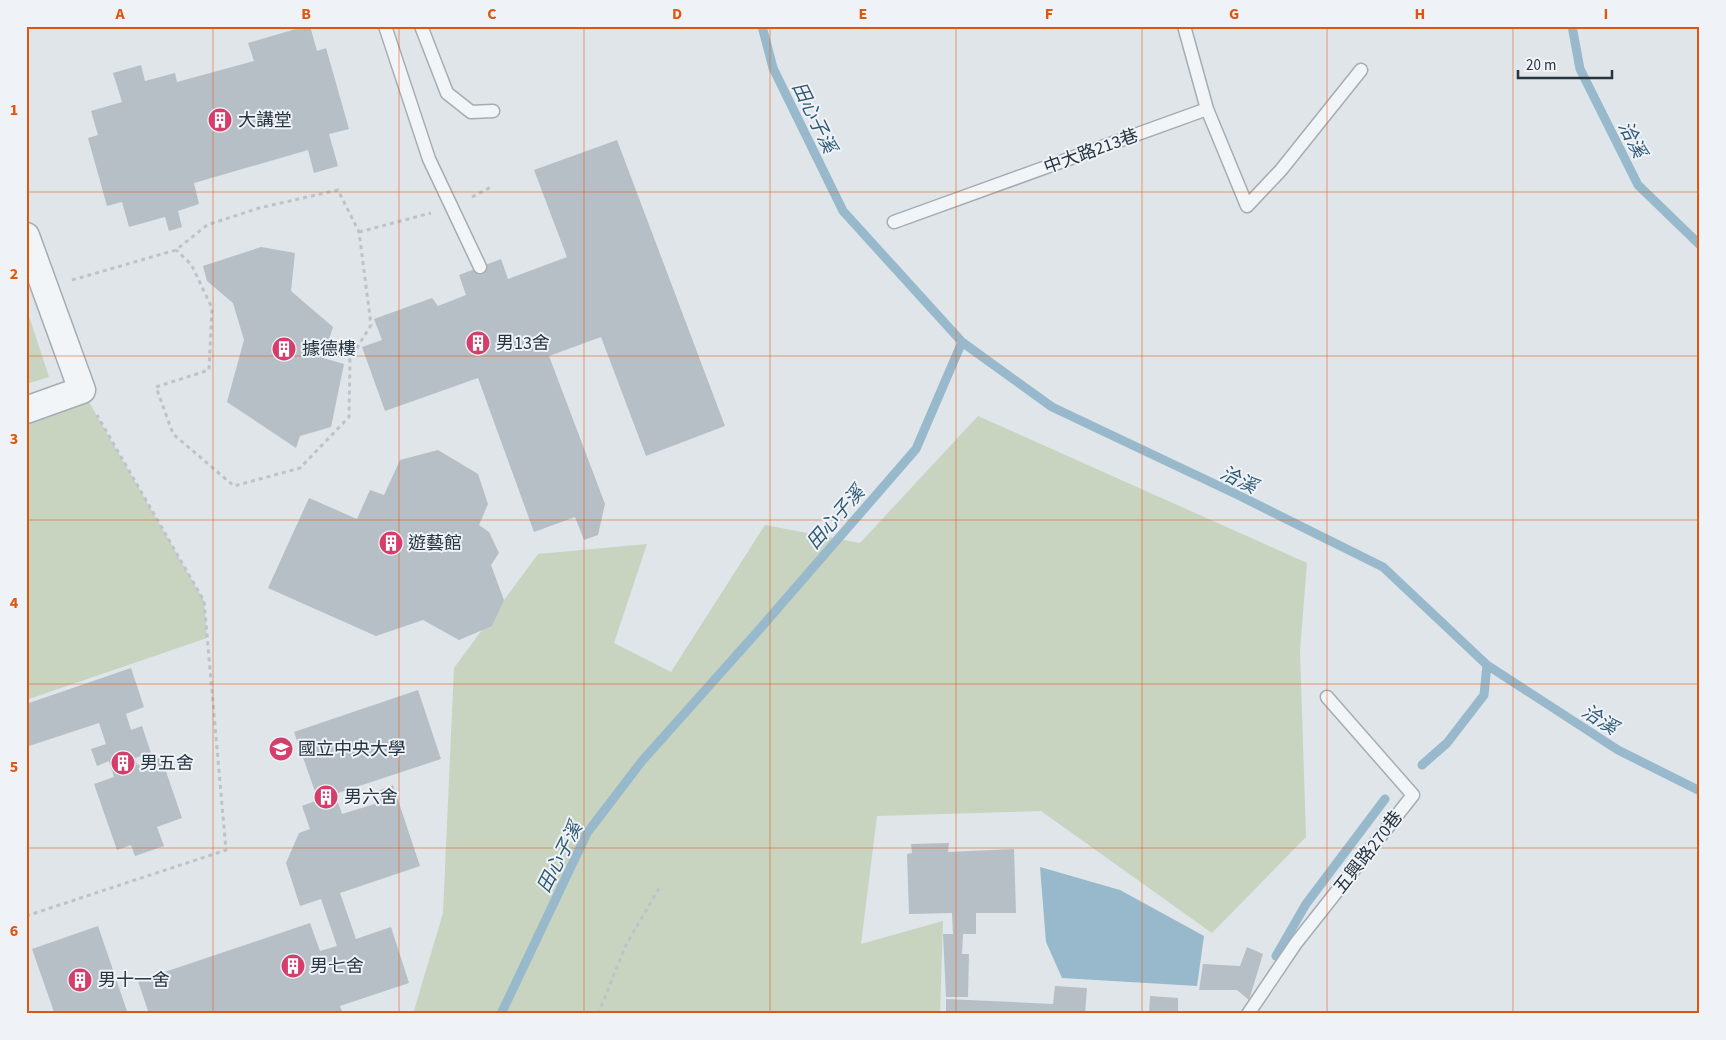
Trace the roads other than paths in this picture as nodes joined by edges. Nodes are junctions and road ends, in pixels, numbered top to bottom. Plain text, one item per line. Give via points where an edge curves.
1 (385, 26) edge
2 (421, 26) edge
3 (1184, 26) edge
4 (1361, 70) dead end
5 (1207, 110) junction
6 (493, 111) dead end
7 (894, 222) dead end
8 (26, 236) edge
9 (480, 267) dead end
10 (26, 410) edge
11 (1328, 698) dead end
12 (1248, 1014) edge

1 - 9 lane via 429,159
2 - 6 lane via 447,93 471,112
3 - 5 lane
4 - 5 lane via 1281,170 1247,206
5 - 7 lane, 中大路213巷
8 - 10 street via 82,390
11 - 12 lane, 五興路270巷 via 1413,795 1296,943

